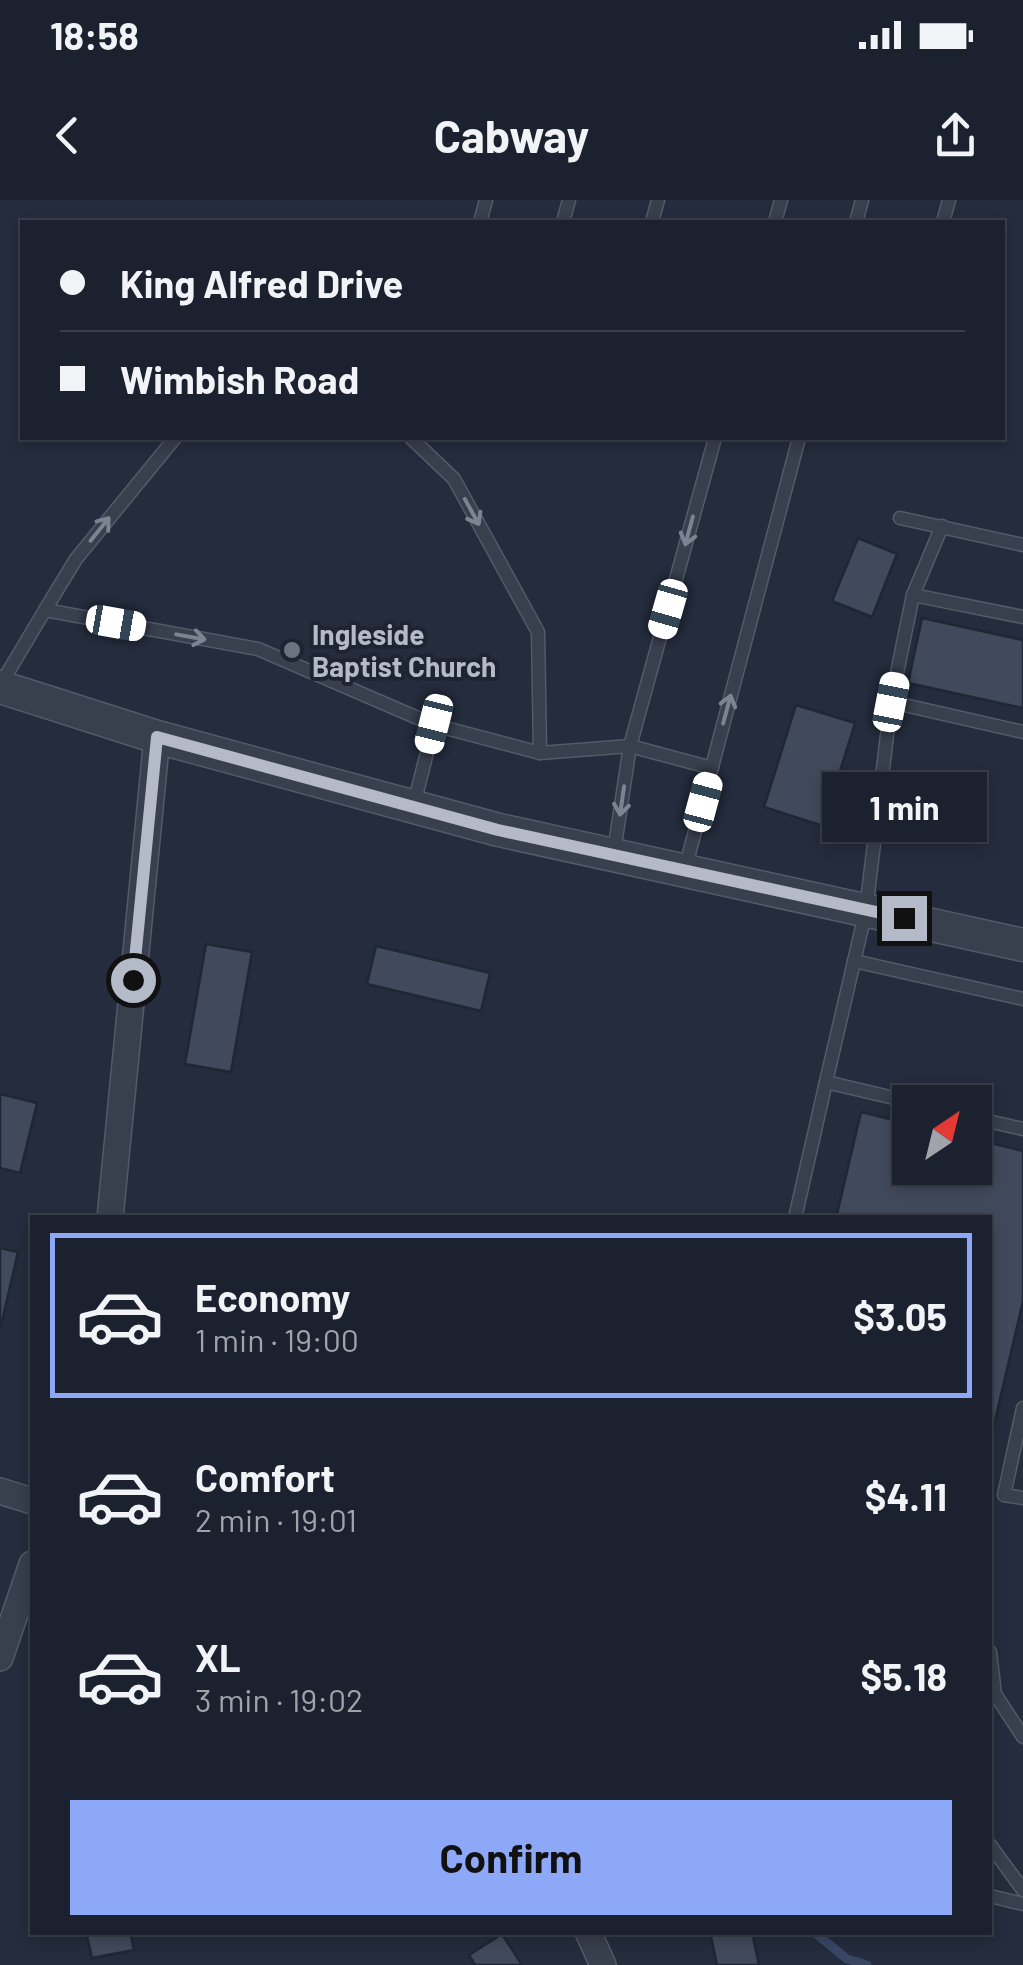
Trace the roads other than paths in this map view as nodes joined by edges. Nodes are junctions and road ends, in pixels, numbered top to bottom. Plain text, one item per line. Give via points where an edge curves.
1 (173, 440) edge
2 (413, 440) edge
3 (714, 440) edge
4 (799, 440) edge
5 (900, 518) dead end
6 (942, 526) junction
7 (1023, 545) edge
8 (913, 595) junction
9 (45, 610) junction
10 (1023, 617) edge
11 (0, 687) edge
12 (891, 702) junction
13 (434, 724) junction
14 (1023, 732) edge
15 (157, 737) junction
16 (630, 746) junction
17 (540, 753) junction
18 (712, 768) junction
19 (414, 804) junction
20 (614, 855) junction
21 (684, 871) junction
22 (866, 910) junction
23 (1023, 945) edge
24 (854, 961) junction
25 (1023, 999) edge
26 (826, 1082) junction
27 (892, 1098) edge
28 (992, 1122) edge
29 (1023, 1129) edge
30 (110, 1215) edge
31 (796, 1215) edge
32 (1023, 1408) edge
33 (1021, 1426) edge
34 (0, 1491) edge
35 (1023, 1498) edge
36 (30, 1500) edge
37 (30, 1570) edge
38 (0, 1658) edge
39 (992, 1669) edge
40 (1023, 1737) edge
41 (992, 1848) edge
42 (1023, 1890) edge
43 (992, 1896) edge
44 (1023, 1904) edge
45 (589, 1935) edge
46 (603, 1965) edge

9 -> 1 lane via 76,559
2 -> 17 lane via 454,479 538,632
3 -> 16 lane
18 -> 4 lane
5 - 6 lane
6 - 7 lane
6 - 8 lane
8 - 10 lane
8 - 12 lane
9 - 11 lane
9 -> 13 lane via 258,649
11 - 15 street
12 - 14 lane
12 - 22 lane
13 - 17 lane
13 - 19 lane
15 - 19 street
15 - 30 street
16 - 17 lane
16 - 18 lane
16 -> 20 lane
18 - 21 lane
19 - 20 street
20 - 21 street
21 - 22 street
22 - 23 street
22 - 24 lane
24 - 25 lane
24 - 26 lane
26 - 27 lane
26 - 31 lane
28 - 29 lane
32 - 33 lane
33 - 35 lane via 1004,1495
34 - 36 street
37 - 38 street
39 - 40 lane via 995,1694
41 - 42 lane
43 - 44 lane
45 - 46 street

